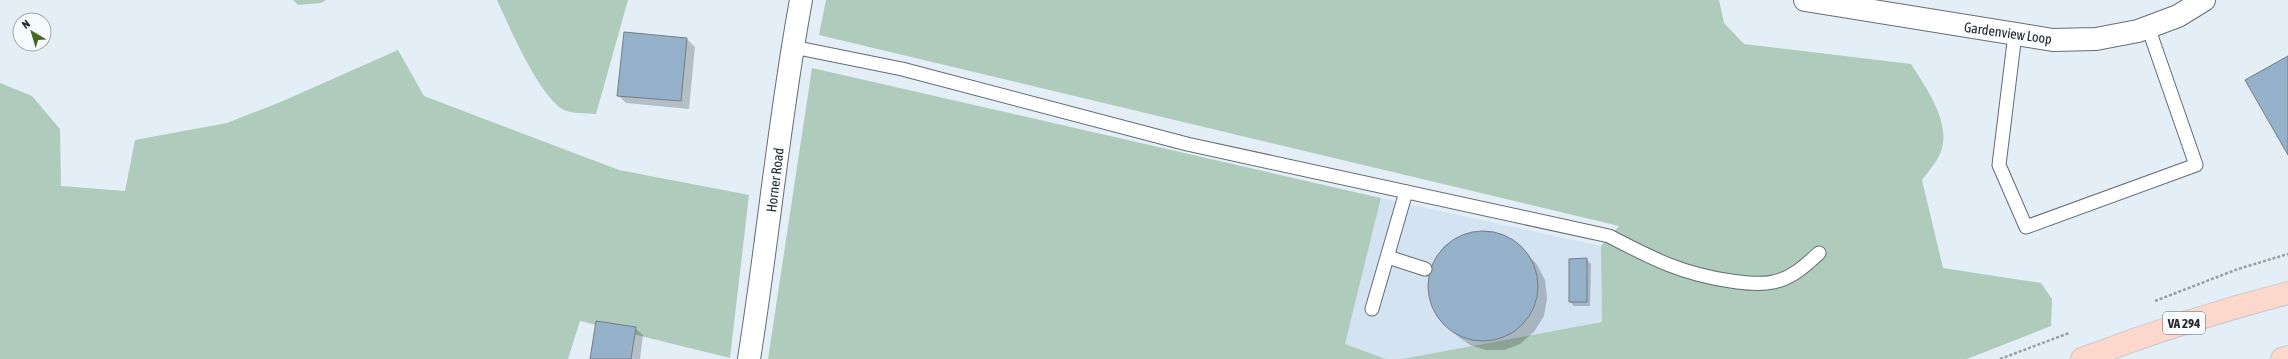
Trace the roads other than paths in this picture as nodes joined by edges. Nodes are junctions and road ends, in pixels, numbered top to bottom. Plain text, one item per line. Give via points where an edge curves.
1 (801, 0) edge
2 (1805, 0) edge
3 (2204, 0) edge
4 (2148, 27) junction
5 (2015, 34) junction
6 (792, 47) junction
7 (1406, 192) junction
8 (1820, 254) dead end
9 (1388, 257) junction
10 (1425, 269) dead end
11 (2288, 293) edge
12 (1372, 309) dead end
13 (2288, 357) edge
14 (749, 359) edge
15 (2082, 359) edge
16 (2282, 359) edge

1 - 6 street, Horner Road
2 - 5 street, Gardenview Loop
3 - 4 street, Gardenview Loop via 2178,16
4 - 5 street, Gardenview Loop via 2096,39 2053,40
4 - 5 lane via 2196,165 2026,227 1999,165
6 - 7 lane via 902,68 1187,144
6 - 14 street, Horner Road
7 - 8 lane via 1609,236 1664,265 1706,278 1750,284 1774,282 1801,269
7 - 9 lane
9 - 10 lane
9 - 12 lane
11 - 15 main road, VA 294 via 2228,309
13 - 16 main road

